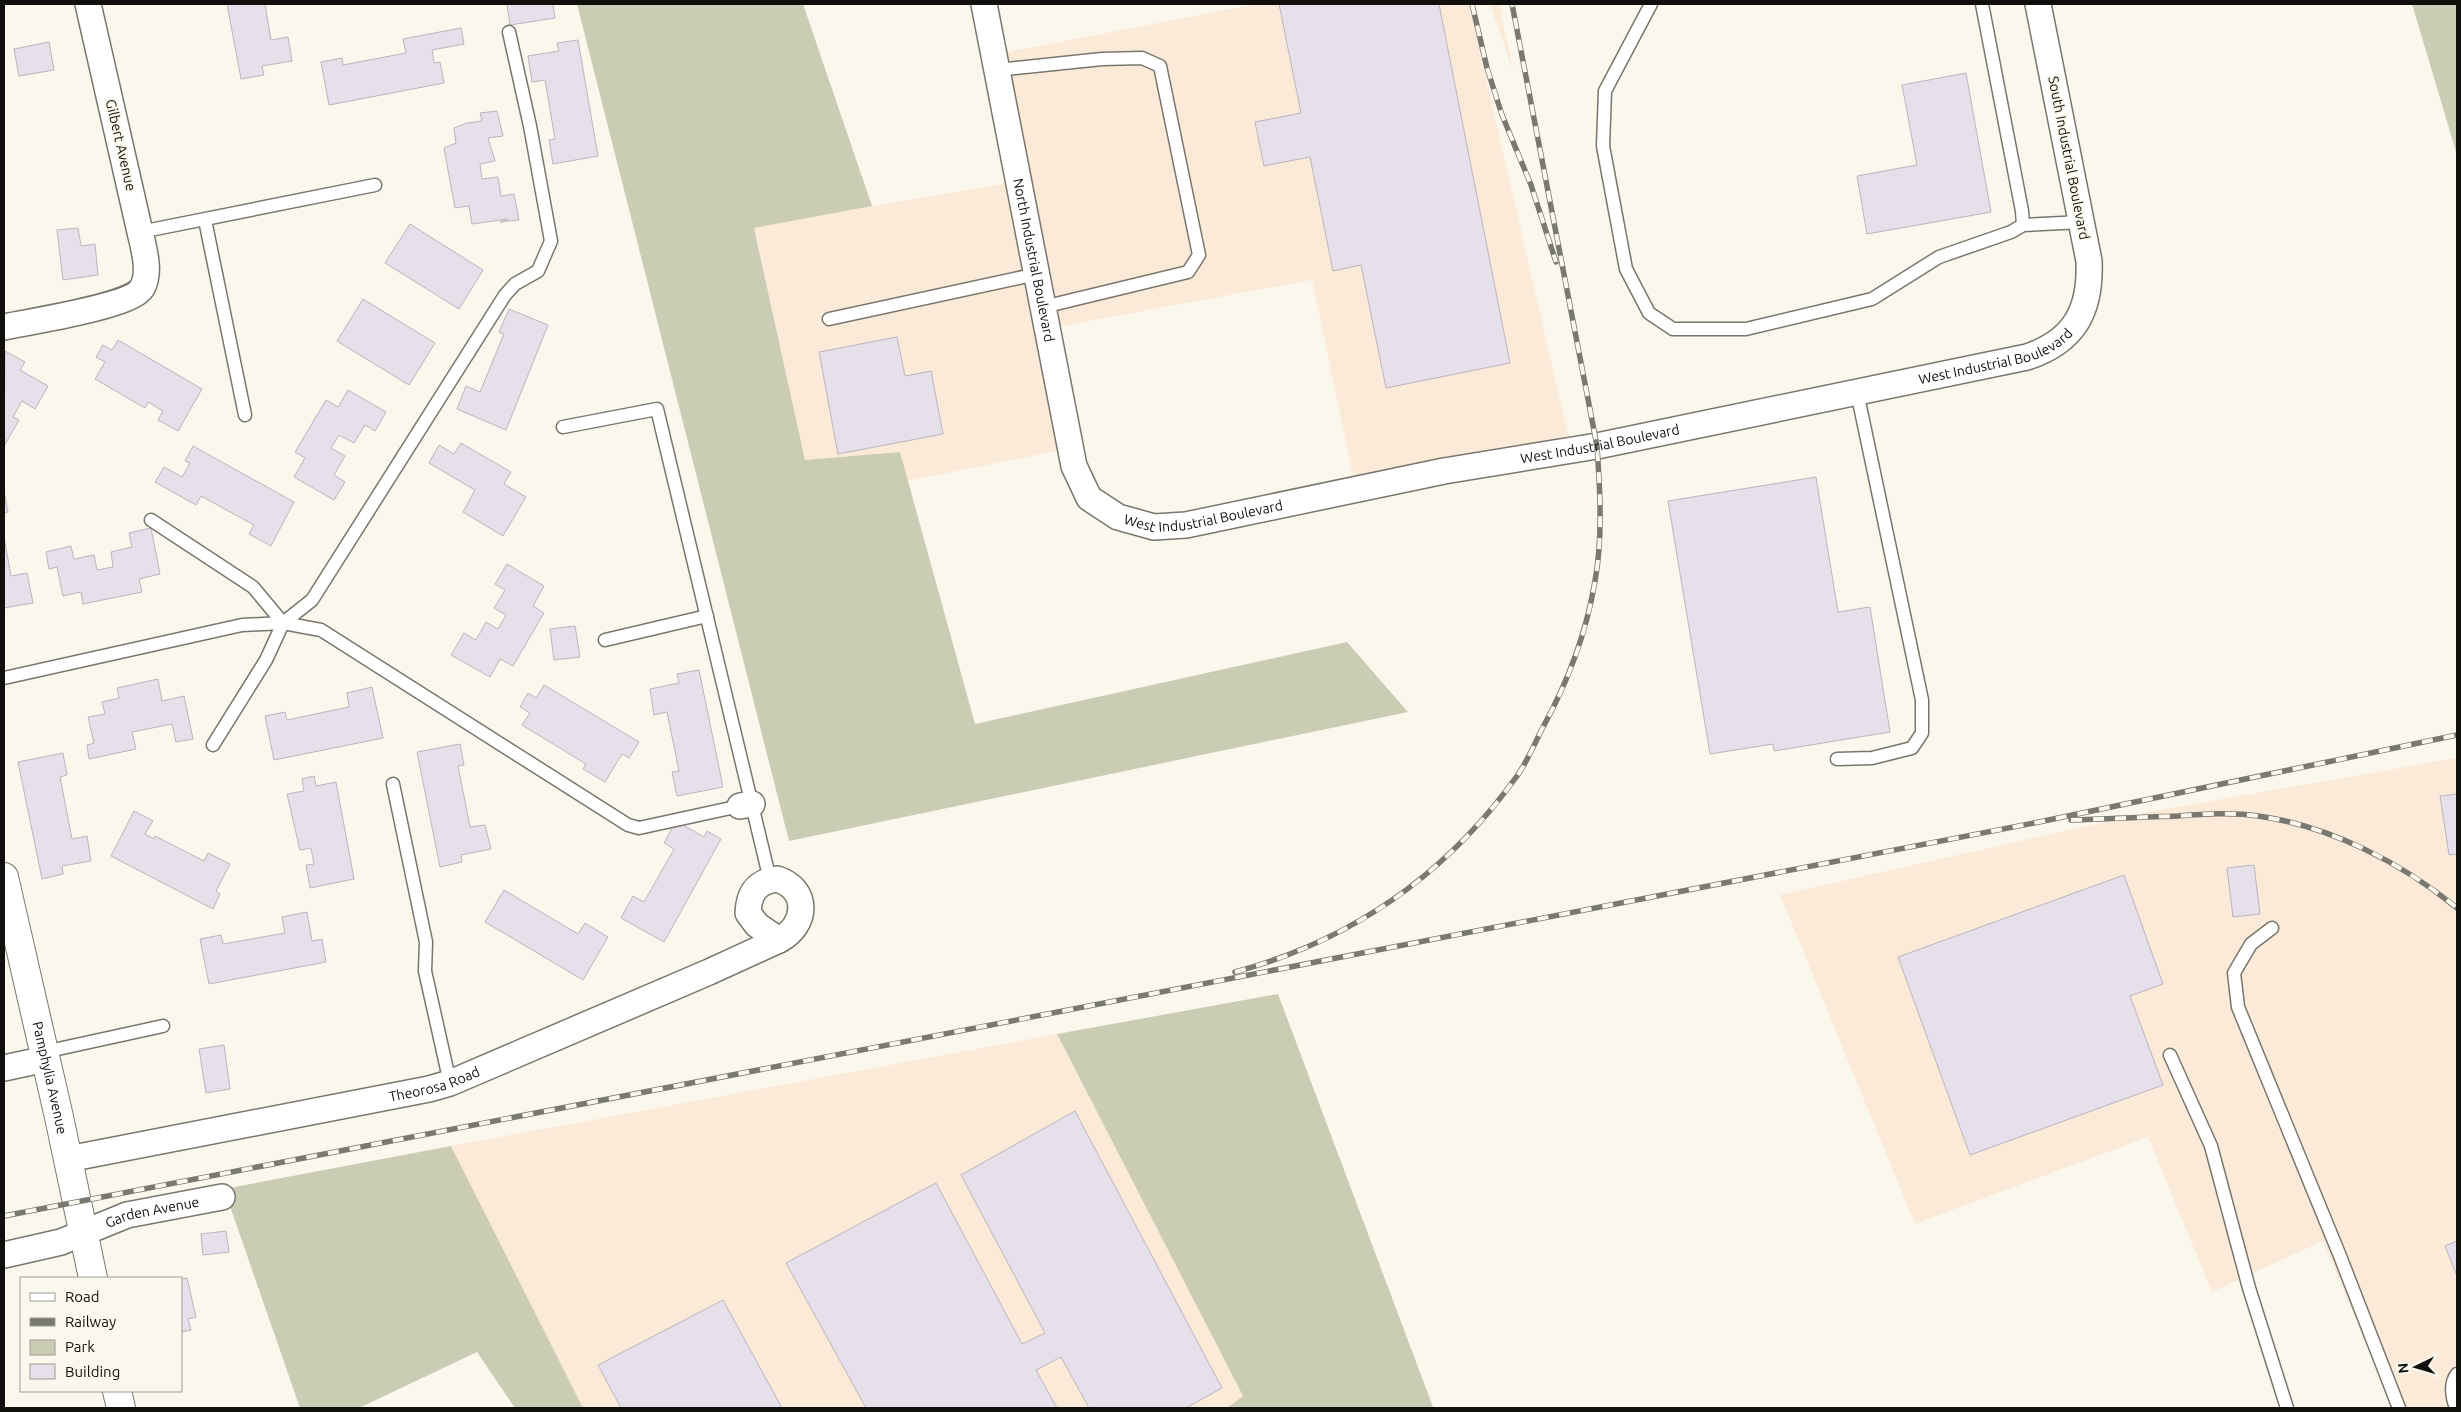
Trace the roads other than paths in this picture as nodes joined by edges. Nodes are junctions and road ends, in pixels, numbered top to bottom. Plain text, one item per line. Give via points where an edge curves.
1 (88, 4) edge
2 (984, 4) edge
3 (1651, 4) edge
4 (2038, 4) edge
5 (1982, 5) edge
6 (509, 32) dead end
7 (997, 70) junction
8 (375, 185) dead end
9 (205, 220) junction
10 (2082, 222) junction
11 (2022, 225) junction
12 (140, 232) junction
13 (1036, 274) junction
14 (1043, 306) junction
15 (2082, 312) joint
16 (829, 319) dead end
17 (4, 327) edge
18 (1857, 392) junction
19 (245, 415) dead end
20 (563, 427) dead end
21 (1103, 508) joint
22 (151, 520) dead end
23 (707, 616) junction
24 (283, 623) junction
25 (605, 640) dead end
26 (4, 678) edge
27 (213, 745) dead end
28 (1837, 760) dead end
29 (393, 784) dead end
30 (746, 805) junction
31 (4, 877) edge
32 (770, 880) junction
33 (2272, 928) dead end
34 (779, 940) junction
35 (163, 1026) dead end
36 (2170, 1054) dead end
37 (45, 1056) junction
38 (4, 1068) edge
39 (450, 1083) junction
40 (68, 1159) junction
41 (222, 1197) dead end
42 (83, 1233) junction
43 (4, 1256) edge
44 (93, 1277) edge
45 (2457, 1374) edge
46 (117, 1392) edge
47 (121, 1408) edge
48 (2287, 1408) edge
49 (2399, 1408) edge
50 (2456, 1408) edge

1 - 12 street, Gilbert Avenue
2 - 7 street, North Industrial Boulevard
3 - 11 lane via 1605,91 1603,146 1626,269 1649,314 1673,329 1746,329 1872,299 1940,257 2011,232
4 - 10 street, South Industrial Boulevard
5 - 11 lane via 2022,211
6 - 24 lane via 551,241 538,271 515,284 505,295 312,600
7 - 13 street, North Industrial Boulevard
7 - 14 lane via 1142,58 1160,66 1199,255 1188,272
8 - 9 lane
9 - 12 lane
9 - 19 lane
10 - 11 lane
10 - 15 street, South Industrial Boulevard via 2090,285
12 - 17 street, Gilbert Avenue via 146,267 143,286 135,296
13 - 14 street, North Industrial Boulevard
13 - 16 lane
14 - 21 street, North Industrial Boulevard via 1074,466 1089,498
15 - 18 street, West Industrial Boulevard via 2069,333 2048,350
18 - 21 street, West Industrial Boulevard via 1597,446 1444,471 1186,525 1154,527 1118,517
18 - 28 lane via 1920,690 1922,733 1912,748 1872,758
20 - 23 lane via 657,409
22 - 24 lane via 253,586
23 - 25 lane
23 - 30 lane
24 - 26 lane via 242,625
24 - 27 lane via 266,660
24 - 30 lane via 321,630 628,825 639,828
29 - 39 lane via 426,942 425,971
30 - 32 lane
31 - 37 street, Pamphylia Avenue
32 - 34 street via 756,886 751,894 748,913 757,925
32 - 34 street via 787,882 800,898 798,923
33 - 49 lane via 2251,944 2234,973 2238,1007
34 - 39 street, Theorosa Road
35 - 37 lane
36 - 48 lane via 2211,1146 2249,1288
37 - 38 street
37 - 40 street, Pamphylia Avenue
39 - 40 street, Theorosa Road
40 - 42 street, Pamphylia Avenue
41 - 42 street, Garden Avenue via 127,1215
42 - 43 street, Garden Avenue
42 - 44 street, Pamphylia Avenue
45 - 50 lane via 2452,1395
46 - 47 street

